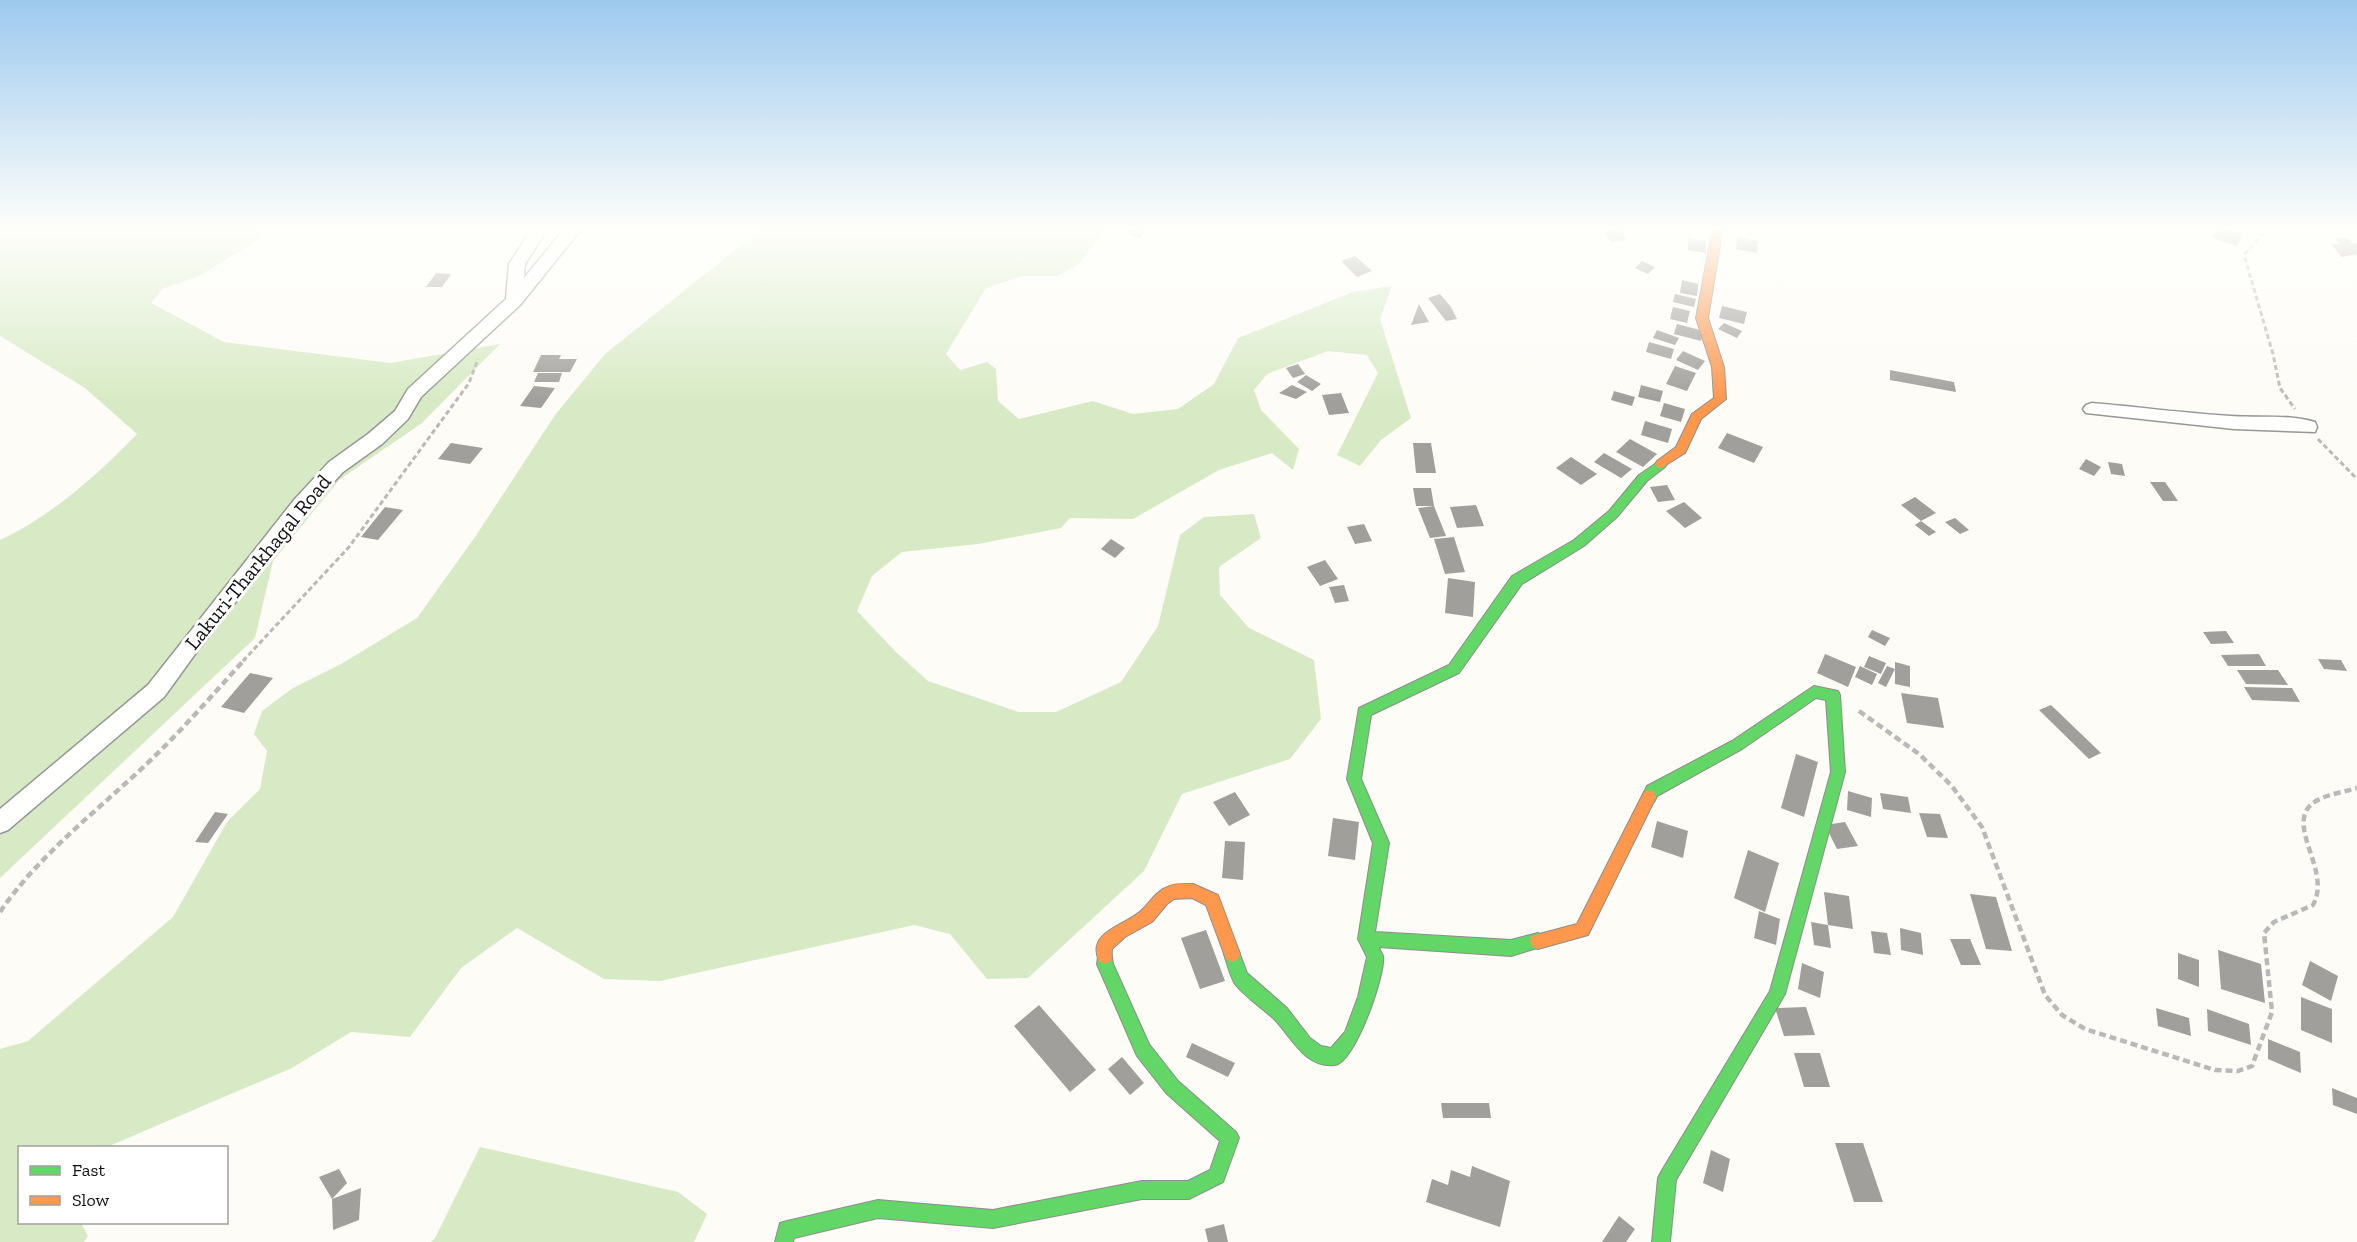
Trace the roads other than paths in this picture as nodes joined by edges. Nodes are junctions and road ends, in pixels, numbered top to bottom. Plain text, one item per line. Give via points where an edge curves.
1 (516, 285) edge
2 (527, 285) edge
3 (1708, 285) edge
4 (514, 301) junction
5 (2092, 409) dead end
6 (2308, 427) road end
7 (0, 823) edge
8 (1366, 939) junction
9 (784, 1242) edge
10 (1661, 1242) edge

1 - 4 street
2 - 4 street, Lakuri-Tharkhagal Road
3 - 8 street via 1702,318 1718,367 1720,399 1696,417 1681,450 1644,478 1613,514 1579,543 1517,580 1454,669 1364,712 1353,778 1381,843
4 - 7 street, Lakuri-Tharkhagal Road via 414,393 402,415 336,467 301,505 156,691
5 - 6 street
8 - 9 street via 1375,957 1365,998 1347,1048 1335,1057 1318,1054 1304,1044 1281,1014 1241,978 1212,900 1203,893 1174,890 1147,916 1115,932 1104,945 1105,964 1143,1050 1172,1087 1230,1138 1217,1176 1189,1190 1142,1190 993,1219 878,1209 787,1230
8 - 10 street via 1511,948 1582,930 1652,791 1737,746 1814,692 1833,695 1838,772 1777,994 1667,1178

